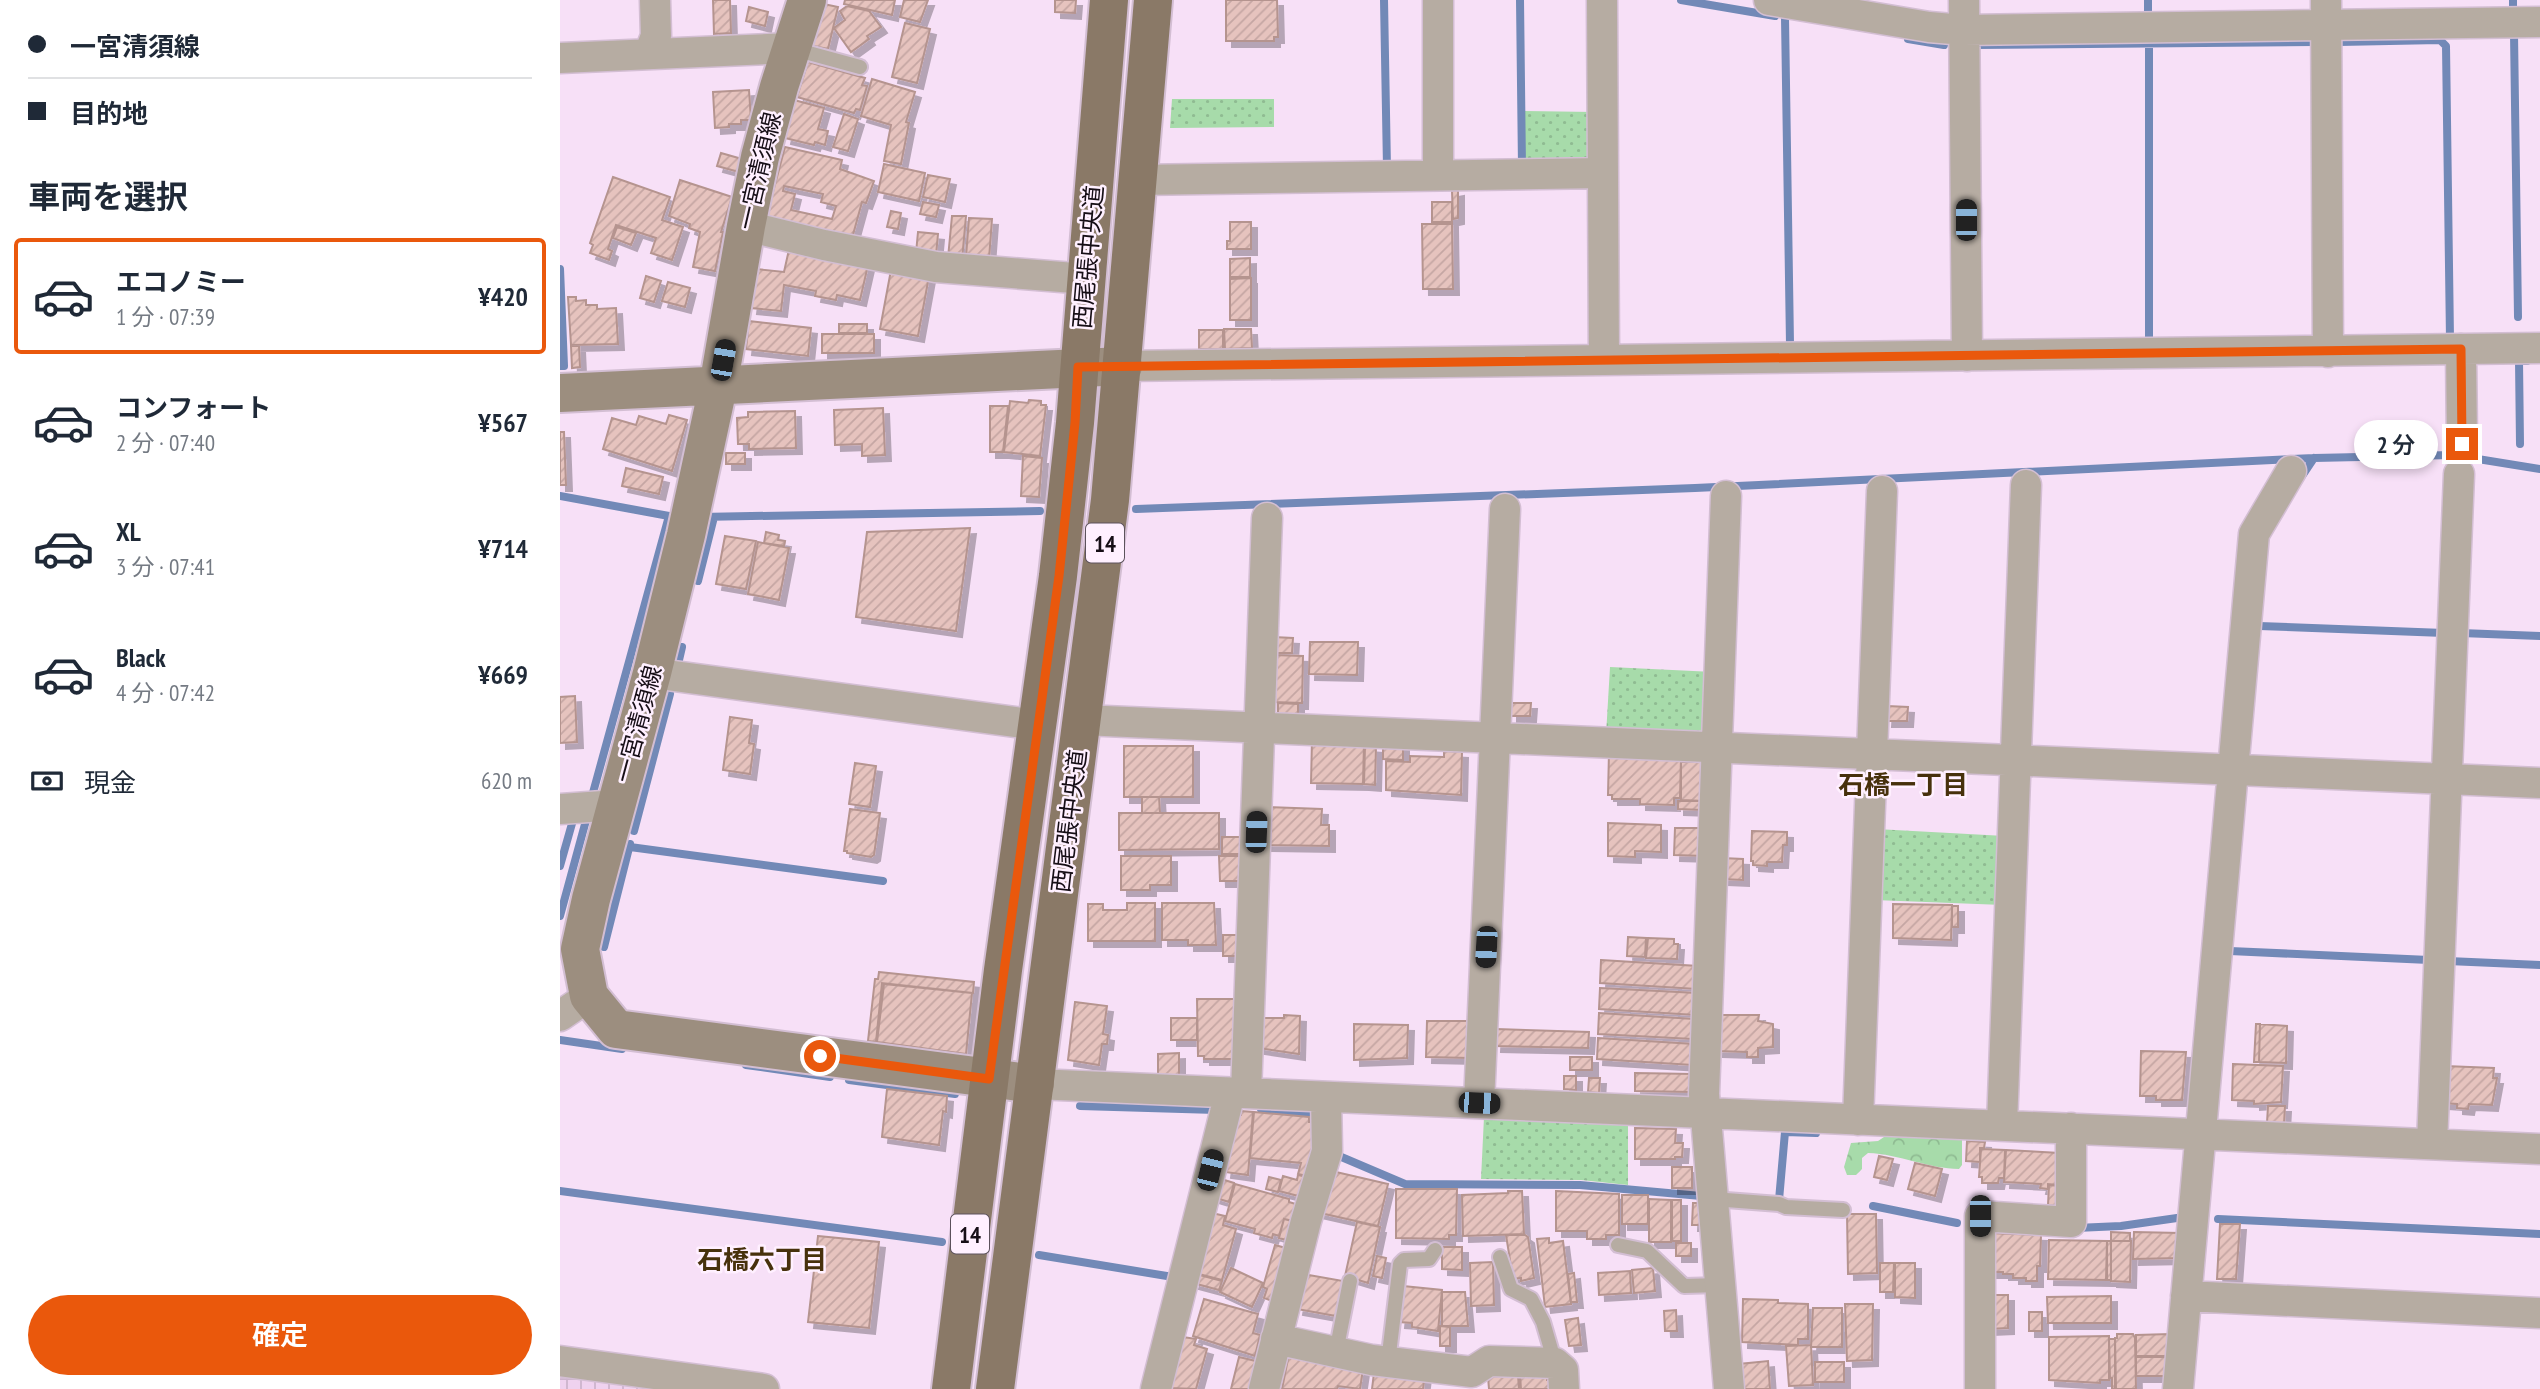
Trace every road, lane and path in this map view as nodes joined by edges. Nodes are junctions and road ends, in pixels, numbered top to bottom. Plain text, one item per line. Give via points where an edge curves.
1 (655, 0) edge
2 (807, 0) edge
3 (1110, 0) edge
4 (1153, 0) edge
5 (1438, 0) edge
6 (1602, 0) edge
7 (1769, 0) edge
8 (1964, 0) edge
9 (2326, 12) edge
10 (2540, 22) edge
11 (1964, 30) junction
12 (791, 48) junction
13 (649, 54) junction
14 (560, 58) edge
15 (860, 68) dead end
16 (1603, 173) junction
17 (1438, 175) junction
18 (1136, 180) junction
19 (746, 226) junction
20 (1087, 279) junction
21 (2540, 348) edge
22 (2461, 349) junction
23 (2328, 352) junction
24 (1967, 356) junction
25 (1604, 360) junction
26 (1123, 366) junction
27 (1078, 367) junction
28 (719, 387) junction
29 (560, 393) edge
30 (2462, 444) dead end
31 (2291, 471) dead end
32 (2459, 474) dead end
33 (2026, 485) dead end
34 (1882, 491) dead end
35 (1726, 496) dead end
36 (1505, 509) dead end
37 (1267, 518) dead end
38 (652, 673) junction
39 (1082, 720) junction
40 (1037, 725) junction
41 (1260, 727) junction
42 (1495, 738) junction
43 (1717, 747) junction
44 (1872, 754) junction
45 (2016, 760) junction
46 (2233, 770) junction
47 (2447, 779) junction
48 (2540, 783) edge
49 (587, 807) edge
50 (575, 1006) edge
51 (989, 1079) junction
52 (1035, 1084) junction
53 (1238, 1093) junction
54 (1326, 1097) junction
55 (1479, 1103) junction
56 (1706, 1113) junction
57 (1858, 1119) junction
58 (2002, 1125) junction
59 (2071, 1128) junction
60 (2200, 1134) junction
61 (2432, 1144) junction
62 (2540, 1149) edge
63 (1713, 1199) junction
64 (1843, 1210) dead end
65 (1618, 1245) dead end
66 (1435, 1250) dead end
67 (1500, 1257) dead end
68 (1350, 1281) dead end
69 (1720, 1285) junction
70 (2186, 1296) junction
71 (2540, 1313) edge
72 (1276, 1339) junction
73 (1336, 1352) junction
74 (560, 1361) edge
75 (1388, 1362) junction
76 (1560, 1376) edge
77 (685, 1383) edge
78 (764, 1389) edge
79 (951, 1389) edge
80 (995, 1389) edge
81 (1157, 1389) edge
82 (1264, 1389) edge
83 (1728, 1389) edge
84 (1980, 1389) edge
85 (2178, 1389) edge

1 - 13 street via 656,36
2 - 12 main road, 一宮清須線
3 - 20 main road, 西尾張中央道 / 14
4 - 18 main road, 西尾張中央道 / 14
5 - 17 street
6 - 16 street
7 - 11 street
8 - 11 street
9 - 10 street
9 - 11 street
9 - 23 street
11 - 24 street
12 - 13 street
12 - 15 lane
12 - 19 main road, 一宮清須線
13 - 14 street
16 - 17 street
16 - 25 street
17 - 18 street
18 - 26 main road, 西尾張中央道 / 14
19 - 20 street via 936,267
19 - 28 main road, 一宮清須線
20 - 27 main road, 西尾張中央道 / 14
21 - 22 street
22 - 23 street
22 - 30 street
23 - 24 street
24 - 25 street
25 - 26 street
26 - 27 main road
26 - 39 main road, 西尾張中央道 / 14
27 - 28 main road
27 - 40 main road, 西尾張中央道 / 14 via 1059,576
28 - 29 main road
28 - 38 main road, 一宮清須線
31 - 46 street via 2254,534
32 - 47 street
33 - 45 street
34 - 44 street
35 - 43 street
36 - 42 street
37 - 41 street
38 - 40 street
38 - 49 main road, 一宮清須線
39 - 41 street
39 - 52 main road, 西尾張中央道 / 14
40 - 51 main road, 西尾張中央道 / 14
41 - 42 street
41 - 53 street
42 - 43 street
42 - 55 street
43 - 44 street
43 - 56 street
44 - 45 street
44 - 57 street
45 - 46 street
45 - 58 street
46 - 47 street
46 - 60 street
47 - 48 street
47 - 61 street
49 - 50 main road, 一宮清須線 via 591,899
50 - 51 main road, 一宮清須線 via 616,1029
51 - 52 main road, 一宮清須線
51 - 79 main road, 西尾張中央道 / 14
52 - 53 street
52 - 80 main road, 西尾張中央道 / 14
53 - 54 street
53 - 81 street
54 - 55 street
54 - 72 street via 1327,1151
55 - 56 street
56 - 57 street
56 - 63 street
57 - 58 street
58 - 59 street
59 - 60 street
59 - 84 street via 2071,1222 1980,1216
60 - 61 street
60 - 70 street
61 - 62 street
63 - 64 lane
63 - 69 street
65 - 69 lane via 1647,1251 1684,1286
66 - 75 lane via 1429,1259 1399,1264
67 - 76 lane via 1511,1289 1531,1299 1543,1322
68 - 73 lane
69 - 83 street
70 - 71 street
70 - 85 street
72 - 73 street
72 - 82 street
73 - 75 street
74 - 77 street
75 - 76 street via 1472,1372 1489,1361
77 - 78 street

